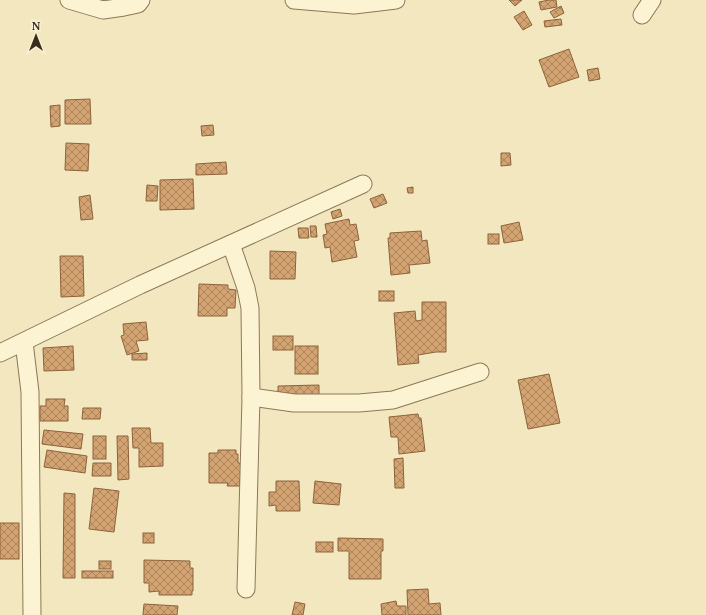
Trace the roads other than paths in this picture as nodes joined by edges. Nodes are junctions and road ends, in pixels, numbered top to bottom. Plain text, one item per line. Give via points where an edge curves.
1 (69, 0) edge
2 (141, 0) edge
3 (294, 0) edge
4 (396, 0) edge
5 (652, 0) edge
6 (642, 15) dead end
7 (363, 184) dead end
8 (231, 244) junction
9 (24, 342) junction
10 (0, 353) edge
11 (480, 372) dead end
12 (251, 398) junction
13 (246, 588) dead end
14 (32, 615) edge

1 - 2 street via 103,10 131,6
3 - 4 street via 354,5
5 - 6 street
7 - 8 street
8 - 9 street
8 - 12 street via 250,308
9 - 10 street
9 - 14 street via 30,392
11 - 12 street via 393,400 294,403
12 - 13 street

